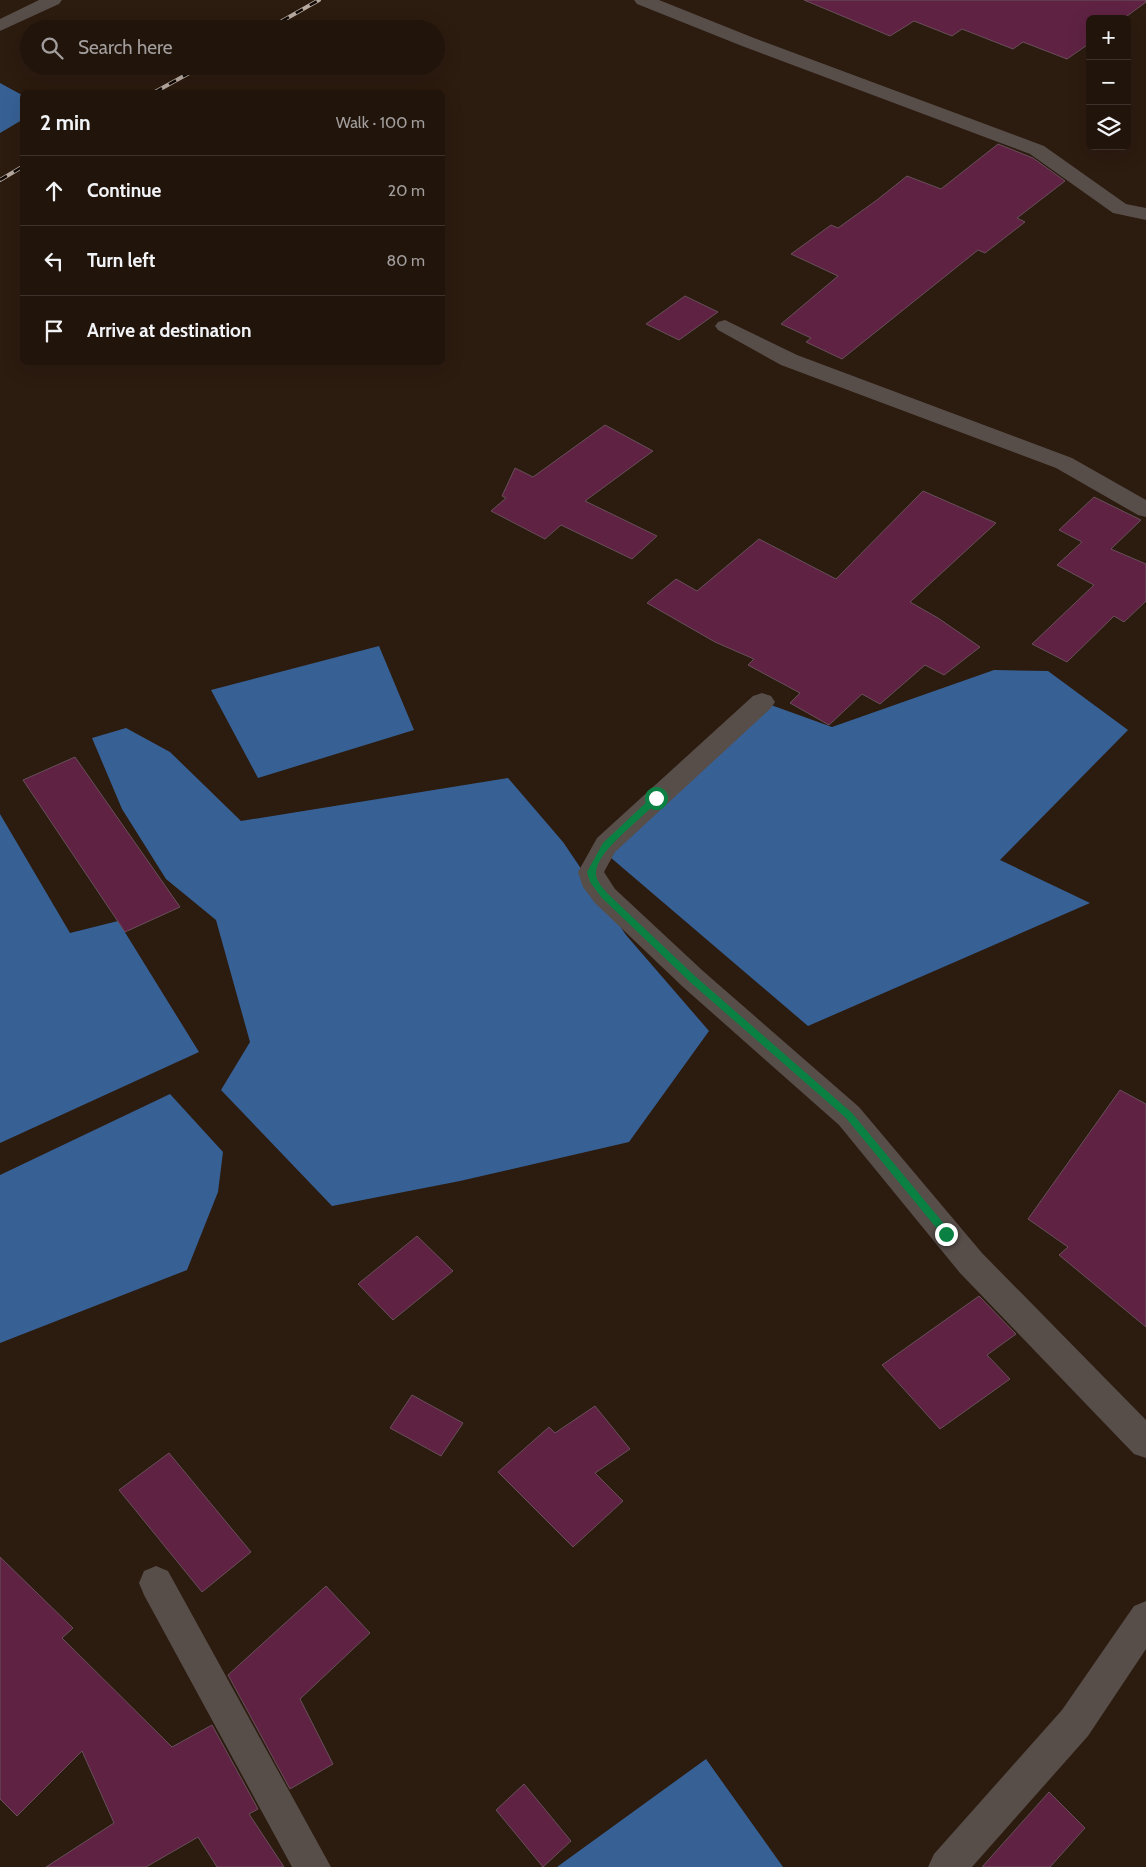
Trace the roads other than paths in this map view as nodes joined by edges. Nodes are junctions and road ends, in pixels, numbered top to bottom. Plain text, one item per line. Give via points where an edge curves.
1 (53, 0) edge
2 (643, 0) edge
3 (0, 26) edge
4 (1146, 214) edge
5 (725, 326) dead end
6 (1146, 510) edge
7 (762, 702) dead end
8 (1146, 1443) edge
9 (156, 1583) dead end
10 (1146, 1618) edge
11 (312, 1867) edge
12 (947, 1867) edge

1 - 3 street
2 - 4 street via 1037,150 1120,209
5 - 6 street via 789,360 1064,463
7 - 8 street via 606,845 591,872 593,880 605,896 693,979 849,1116 971,1263
9 - 11 street
10 - 12 street via 1075,1723

